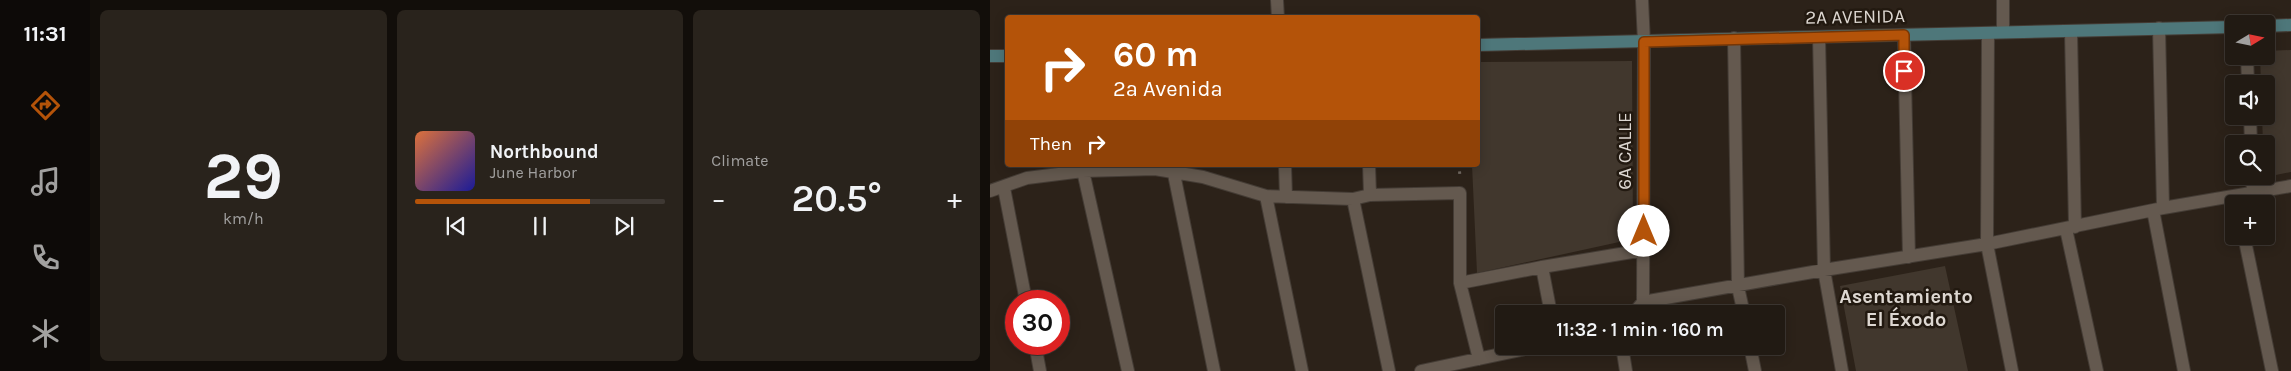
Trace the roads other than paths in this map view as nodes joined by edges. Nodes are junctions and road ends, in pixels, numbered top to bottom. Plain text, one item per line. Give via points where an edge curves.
1 (1277, 0) edge
2 (1642, 0) edge
3 (2003, 0) edge
4 (1278, 15) edge
5 (2291, 25) edge
6 (2275, 26) edge
7 (2225, 27) edge
8 (2159, 28) junction
9 (2003, 32) junction
10 (2071, 32) junction
11 (1988, 33) junction
12 (1904, 35) junction
13 (1819, 37) junction
14 (1734, 38) junction
15 (1644, 42) junction
16 (1480, 45) edge
17 (990, 56) edge
18 (1005, 56) edge
19 (1028, 167) edge
20 (1285, 167) edge
21 (1369, 167) edge
22 (1116, 168) edge
23 (1083, 171) junction
24 (1202, 171) edge
25 (1174, 174) junction
26 (1027, 178) junction
27 (2253, 185) edge
28 (2291, 186) edge
29 (1004, 188) junction
30 (990, 191) edge
31 (2253, 193) junction
32 (1370, 194) junction
33 (2248, 195) edge
34 (1266, 196) junction
35 (1286, 197) junction
36 (1353, 199) junction
37 (2225, 201) edge
38 (2158, 209) junction
39 (2071, 228) junction
40 (1986, 244) junction
41 (2246, 245) edge
42 (1644, 250) junction
43 (1909, 256) junction
44 (1542, 266) junction
45 (1824, 270) junction
46 (1460, 283) junction
47 (1738, 287) junction
48 (1024, 290) edge
49 (1643, 302) junction
50 (1549, 305) edge
51 (1640, 305) edge
52 (1742, 305) edge
53 (1037, 355) edge
54 (1497, 355) edge
55 (1623, 355) edge
56 (1752, 355) edge
57 (1479, 359) junction
58 (1040, 371) edge
59 (1128, 371) edge
60 (1214, 371) edge
61 (1302, 371) edge
62 (1389, 371) edge
63 (1421, 371) edge
64 (1626, 371) edge
65 (1755, 371) edge
66 (1842, 371) edge
67 (2012, 371) edge
68 (2097, 371) edge
69 (2184, 371) edge
70 (2272, 371) edge

1 - 4 street
2 - 15 street, 6A CALLE
3 - 9 street
5 - 6 main road
7 - 8 main road, 2A AVENIDA
8 - 10 main road, 2A AVENIDA
8 - 38 street
9 - 10 main road, 2A AVENIDA
9 - 11 main road, 2A AVENIDA
10 - 39 street
11 - 12 main road, 2A AVENIDA
11 - 40 street
12 - 13 main road, 2A AVENIDA
12 - 43 street
13 - 14 main road, 2A AVENIDA
13 - 45 street
14 - 15 main road, 2A AVENIDA
14 - 47 street
15 - 16 main road, 2A AVENIDA
15 - 42 street, 6A CALLE
17 - 18 main road
19 - 26 street
20 - 35 street
21 - 32 street
22 - 23 street
22 - 25 street via 1155,169
23 - 26 street
23 - 59 street
24 - 25 street
24 - 34 street
25 - 60 street
26 - 29 street
27 - 31 street
28 - 31 street
29 - 30 street
29 - 48 street
31 - 33 street
32 - 36 street
32 - 46 street via 1460,193
34 - 35 street
34 - 61 street
35 - 36 street
36 - 62 street
37 - 38 street
38 - 39 street
38 - 69 street
39 - 40 street
39 - 68 street
40 - 43 street
40 - 67 street
41 - 70 street
42 - 44 street
42 - 49 street, 6A CALLE
43 - 45 street
44 - 46 street
44 - 50 street
45 - 47 street
45 - 66 street
46 - 57 street
47 - 49 street
47 - 52 street
49 - 51 street
53 - 58 street
54 - 57 street
55 - 64 street
56 - 65 street
57 - 63 street

